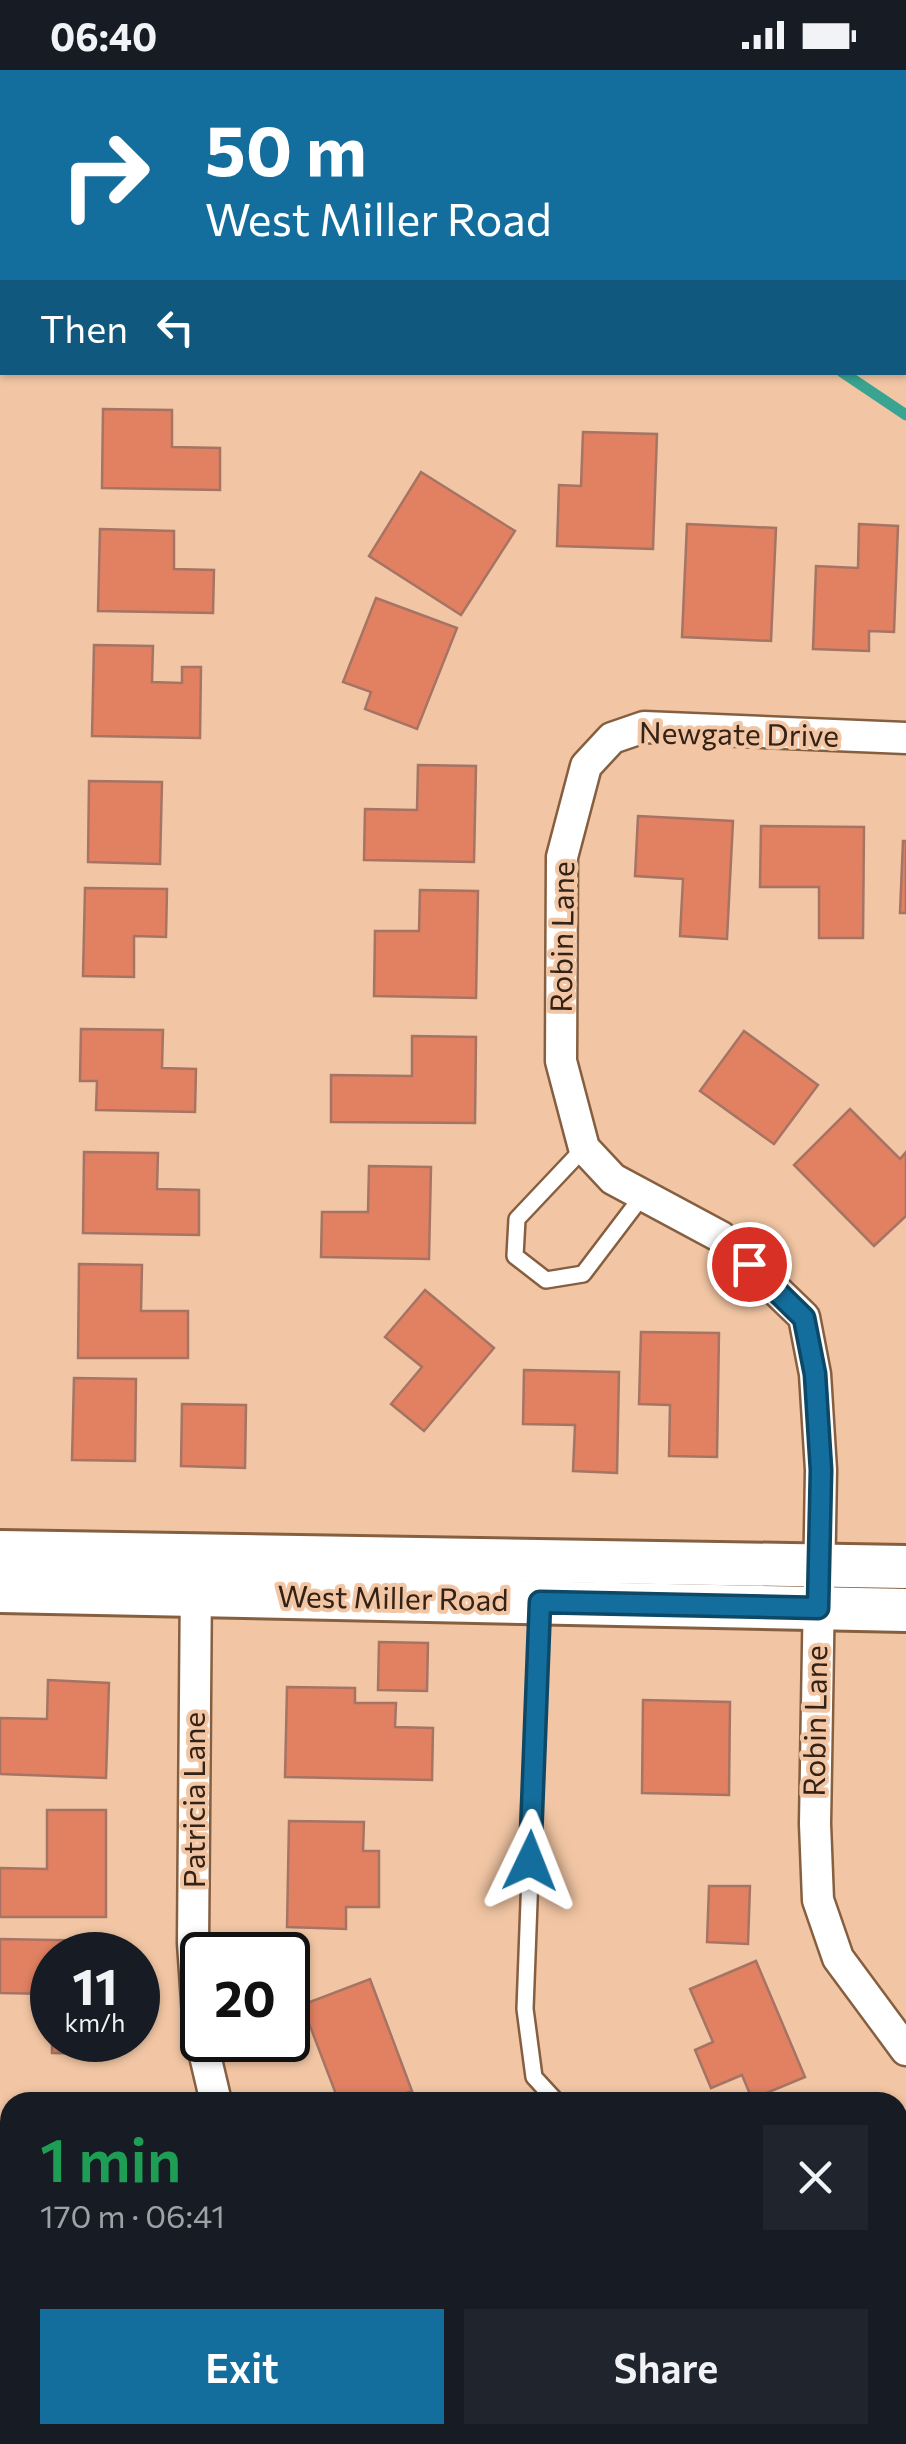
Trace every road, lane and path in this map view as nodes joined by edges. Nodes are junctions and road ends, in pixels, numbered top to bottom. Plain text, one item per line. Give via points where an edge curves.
1 (906, 738) edge
2 (586, 766) joint
3 (584, 1148) junction
4 (643, 1195) junction
5 (0, 1552) edge
6 (819, 1565) junction
7 (906, 1567) edge
8 (196, 1575) junction
9 (0, 1591) edge
10 (540, 1602) junction
11 (818, 1608) junction
12 (906, 1610) edge
13 (906, 2050) edge
14 (214, 2092) edge
15 (548, 2092) edge

1 - 2 street, Newgate Drive via 644,727 612,738
2 - 3 street, Robin Lane via 562,857 561,1061
3 - 4 street, Robin Lane via 613,1179
3 - 4 lane via 517,1219 515,1256 546,1280 583,1274
4 - 6 street, Robin Lane via 721,1237 804,1318 821,1470
5 - 8 main road, West Miller Road
6 - 7 main road, West Miller Road
6 - 8 main road, West Miller Road
6 - 11 street, Robin Lane
8 - 9 main road, West Miller Road
8 - 10 main road, West Miller Road
8 - 14 street, Patricia Lane via 193,1943 200,2030
10 - 11 main road, West Miller Road
10 - 15 lane via 525,2009 534,2077
11 - 12 main road, West Miller Road
11 - 13 street, Robin Lane via 818,1900 838,1958

